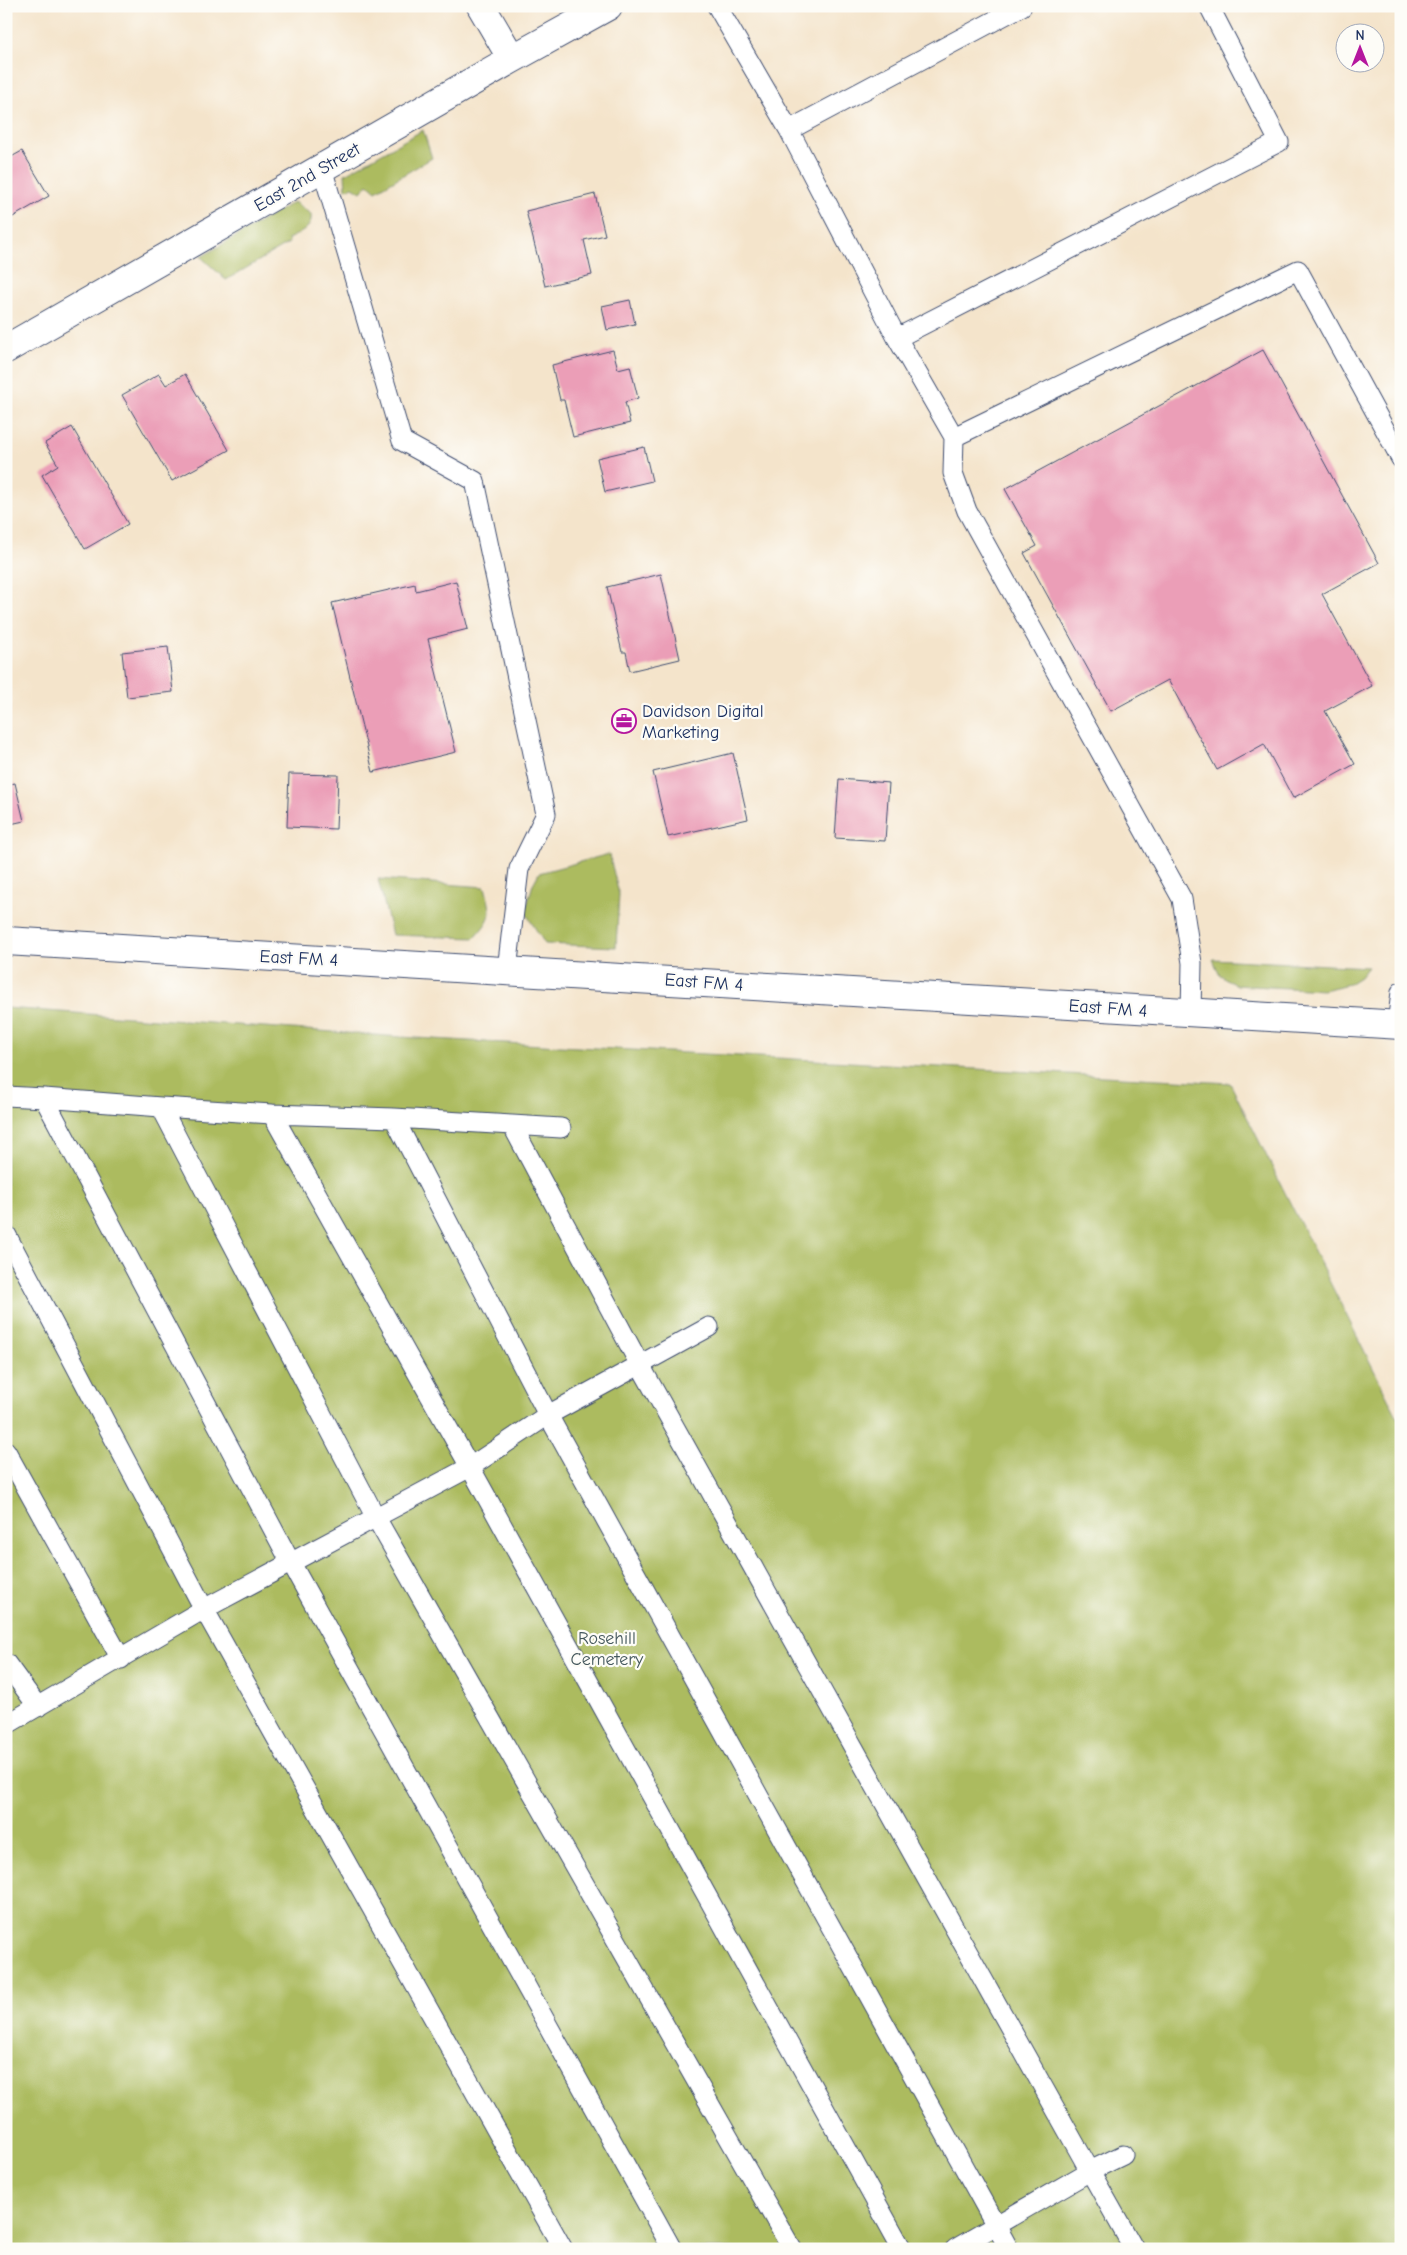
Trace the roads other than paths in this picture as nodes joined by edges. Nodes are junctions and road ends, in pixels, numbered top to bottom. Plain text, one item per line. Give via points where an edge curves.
1 (482, 6) edge
2 (608, 6) edge
3 (716, 6) edge
4 (1022, 6) edge
5 (1209, 6) edge
6 (512, 59) junction
7 (789, 130) junction
8 (322, 168) junction
9 (897, 338) junction
10 (6, 349) edge
11 (954, 437) junction
12 (1401, 459) edge
13 (6, 940) edge
14 (507, 970) junction
15 (1401, 992) edge
16 (1191, 1013) junction
17 (1399, 1025) edge
18 (6, 1096) edge
19 (44, 1098) junction
20 (161, 1107) junction
21 (272, 1114) junction
22 (394, 1118) junction
23 (512, 1125) junction
24 (561, 1128) dead end
25 (6, 1234) edge
26 (709, 1327) dead end
27 (640, 1365) junction
28 (548, 1415) junction
29 (6, 1451) edge
30 (470, 1467) junction
31 (376, 1516) junction
32 (291, 1563) junction
33 (204, 1609) junction
34 (120, 1659) junction
35 (6, 1663) edge
36 (38, 1707) junction
37 (6, 1725) edge
38 (1123, 2155) dead end
39 (1090, 2171) junction
40 (996, 2226) junction
41 (563, 2249) edge
42 (672, 2249) edge
43 (792, 2249) edge
44 (902, 2249) edge
45 (955, 2249) edge
46 (1009, 2249) edge
47 (1134, 2249) edge

1 - 6 main road
2 - 6 main road, East 2nd Street
3 - 7 lane
4 - 7 lane
5 - 9 lane via 1279,142
6 - 8 main road, East 2nd Street
7 - 9 lane
8 - 10 main road, East 2nd Street
8 - 14 lane via 402,441 475,481 546,814 519,868
9 - 11 lane
11 - 12 lane via 1298,270
11 - 16 lane via 953,473 968,511 1182,899 1192,963
13 - 14 main road, East FM 4
14 - 16 main road, East FM 4
15 - 17 lane
16 - 17 main road, East FM 4
18 - 19 lane
19 - 20 lane
19 - 32 lane
20 - 21 lane
20 - 31 lane
21 - 22 lane
21 - 30 lane
22 - 23 lane
22 - 28 lane
23 - 24 lane
23 - 27 lane
25 - 33 lane
26 - 27 lane
27 - 28 lane
27 - 39 lane
28 - 30 lane
28 - 40 lane
29 - 34 lane
30 - 31 lane
30 - 44 lane
31 - 32 lane
31 - 43 lane
32 - 33 lane
32 - 42 lane
33 - 34 lane
33 - 41 lane
34 - 36 lane
35 - 36 lane
36 - 37 lane
38 - 39 lane
39 - 40 lane
39 - 47 lane
40 - 45 lane
40 - 46 lane

